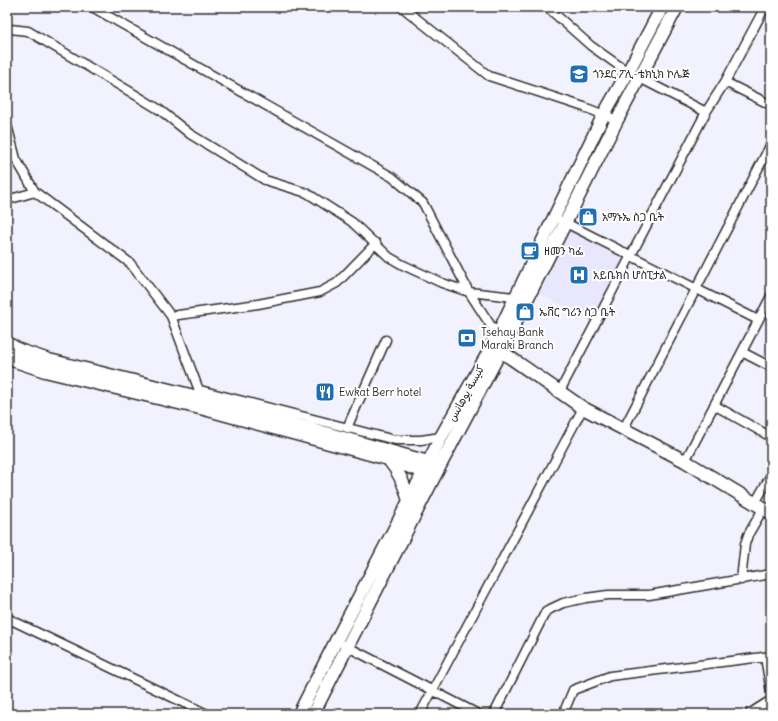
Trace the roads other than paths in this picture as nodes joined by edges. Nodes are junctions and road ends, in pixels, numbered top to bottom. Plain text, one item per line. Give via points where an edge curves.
1 (402, 7) edge
2 (547, 7) edge
3 (662, 7) edge
4 (676, 7) edge
5 (764, 7) edge
6 (96, 8) edge
7 (7, 30) edge
8 (628, 72) junction
9 (640, 78) junction
10 (725, 82) junction
11 (771, 105) edge
12 (706, 112) junction
13 (604, 114) junction
14 (617, 120) junction
15 (7, 125) edge
16 (771, 144) edge
17 (580, 164) junction
18 (593, 170) junction
19 (35, 192) junction
20 (7, 200) edge
21 (554, 217) junction
22 (565, 223) junction
23 (376, 243) junction
24 (630, 255) junction
25 (695, 289) junction
26 (469, 292) junction
27 (514, 297) junction
28 (771, 297) edge
29 (526, 303) junction
30 (171, 316) junction
31 (758, 320) junction
32 (504, 333) junction
33 (386, 340) dead end
34 (7, 343) edge
35 (497, 348) junction
36 (742, 352) junction
37 (7, 356) edge
38 (771, 367) edge
39 (560, 391) junction
40 (201, 394) junction
41 (714, 405) junction
42 (583, 408) junction
43 (208, 410) junction
44 (347, 428) junction
45 (623, 430) junction
46 (442, 437) junction
47 (771, 437) edge
48 (388, 459) junction
49 (685, 461) junction
50 (432, 469) junction
51 (771, 475) edge
52 (409, 501) junction
53 (763, 509) edge
54 (771, 574) edge
55 (741, 580) junction
56 (7, 618) edge
57 (336, 641) junction
58 (346, 646) junction
59 (768, 656) edge
60 (432, 691) junction
61 (771, 692) edge
62 (771, 700) edge
63 (207, 714) edge
64 (299, 714) edge
65 (313, 714) edge
66 (420, 714) edge
67 (478, 714) edge
68 (494, 714) edge
69 (563, 714) edge
70 (749, 714) edge

1 - 13 street via 489,76
2 - 8 street via 591,46
3 - 8 street
4 - 9 street
5 - 10 street
6 - 26 street via 392,177 423,203
7 - 23 street via 28,32 160,110 190,134 265,180 307,193 352,222
8 - 9 street
8 - 13 street
9 - 12 street
9 - 14 street
10 - 11 street
10 - 12 street
12 - 24 street
13 - 14 street
13 - 17 street
14 - 18 street
15 - 19 street via 16,159
16 - 25 street
17 - 18 street
17 - 21 street
18 - 22 street
19 - 20 street
19 - 30 street via 130,263
21 - 22 street
21 - 27 street
22 - 24 street
22 - 29 street
23 - 26 street via 389,257 403,266
23 - 30 street via 337,283 320,292
24 - 25 street
24 - 39 street
25 - 31 street
25 - 45 street
26 - 27 street
26 - 32 street via 491,326
27 - 29 street
27 - 32 street
28 - 31 street
29 - 32 street
30 - 40 street
31 - 36 street
32 - 35 street
33 - 44 street
34 - 40 street via 49,360
35 - 39 street
35 - 46 street, كنيسة يوهانس
35 - 50 street
36 - 38 street
36 - 41 street
37 - 43 street via 45,371
39 - 42 street
40 - 43 street
40 - 44 street
40 - 50 street
41 - 47 street
41 - 49 street
42 - 45 street
42 - 60 street
43 - 48 street
44 - 46 street via 395,440
45 - 49 street
46 - 50 street, كنيسة يوهانس
48 - 50 street
48 - 52 street via 400,474
49 - 53 street
50 - 52 street, كنيسة يوهانس
50 - 58 street
51 - 53 street
52 - 57 street, كنيسة يوهانس
53 - 55 street via 745,544
54 - 55 street
55 - 68 street via 649,595 586,598 563,603 546,611
56 - 63 street
57 - 58 street
57 - 64 street, كنيسة يوهانس
58 - 60 street
58 - 65 street
59 - 61 street
59 - 69 street via 610,676 573,690
60 - 66 street
60 - 67 street
62 - 70 street

